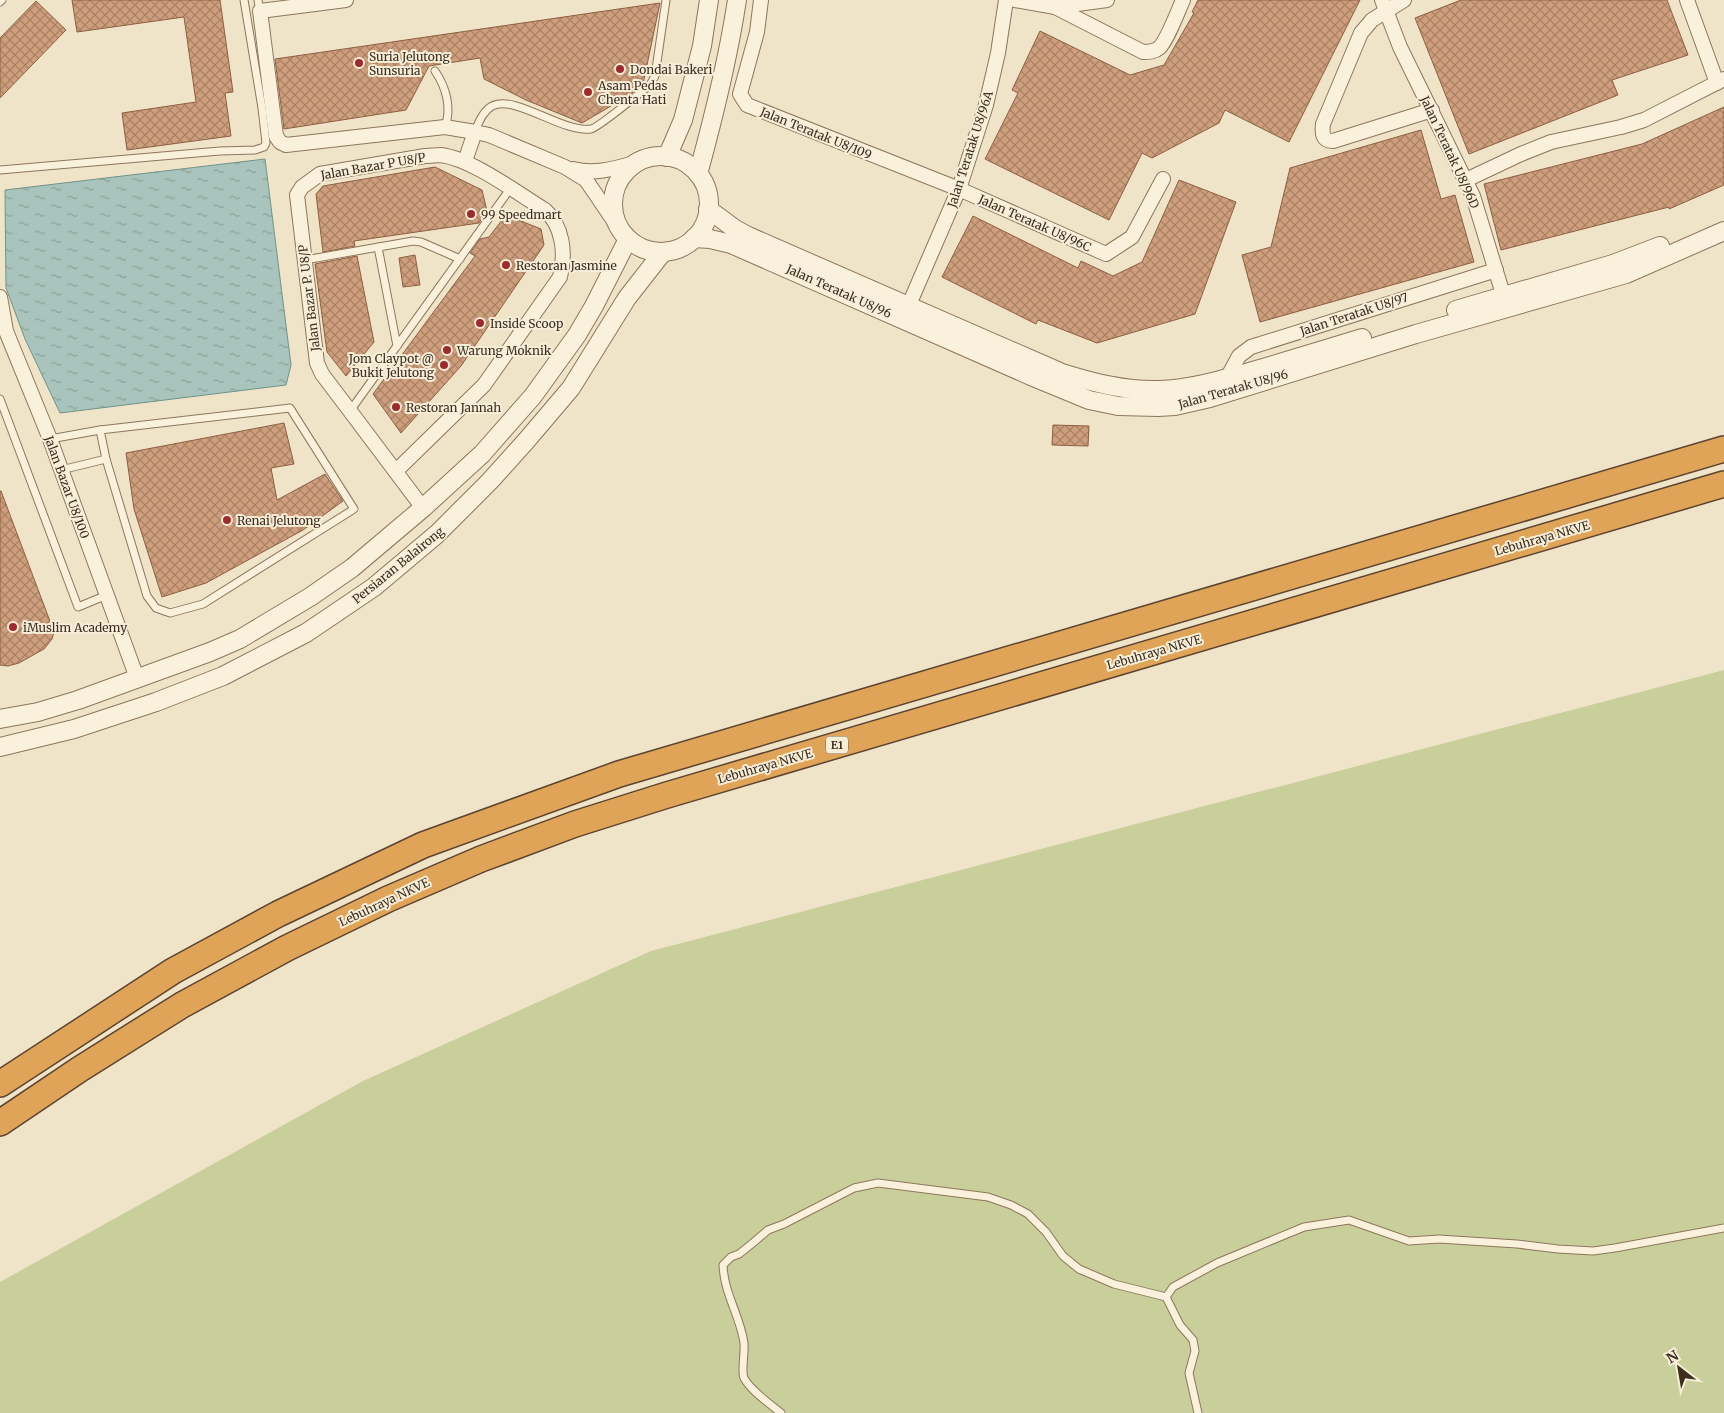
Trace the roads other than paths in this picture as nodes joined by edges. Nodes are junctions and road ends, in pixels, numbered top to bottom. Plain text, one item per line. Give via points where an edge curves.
1 (244, 0) edge
2 (346, 0) edge
3 (666, 0) edge
4 (709, 0) edge
5 (737, 0) edge
6 (762, 0) edge
7 (1006, 0) edge
8 (1015, 0) edge
9 (1107, 0) edge
10 (1183, 0) edge
11 (1404, 0) edge
12 (1687, 0) edge
13 (259, 5) edge
14 (1384, 6) edge
15 (1055, 7) junction
16 (435, 71) dead end
17 (1720, 81) edge
18 (1432, 110) junction
19 (445, 127) junction
20 (475, 132) junction
21 (667, 157) junction
22 (465, 161) junction
23 (638, 162) junction
24 (565, 167) junction
25 (0, 170) edge
26 (698, 174) junction
27 (310, 179) joint
28 (1163, 179) dead end
29 (1466, 180) junction
30 (510, 189) junction
31 (959, 189) junction
32 (708, 209) junction
33 (1724, 218) edge
34 (1724, 231) edge
35 (623, 233) junction
36 (694, 238) junction
37 (378, 247) junction
38 (663, 252) junction
39 (460, 259) junction
40 (305, 260) junction
41 (1496, 270) junction
42 (0, 297) edge
43 (1506, 302) junction
44 (906, 313) junction
45 (397, 346) junction
46 (1227, 378) junction
47 (0, 399) edge
48 (350, 411) junction
49 (100, 430) junction
50 (50, 439) junction
51 (1724, 449) edge
52 (106, 459) junction
53 (61, 470) junction
54 (396, 471) junction
55 (1724, 484) edge
56 (424, 508) junction
57 (107, 595) junction
58 (138, 678) junction
59 (0, 719) edge
60 (0, 747) edge
61 (0, 1084) edge
62 (0, 1123) edge
63 (1724, 1228) edge
64 (1166, 1298) junction
65 (780, 1413) edge
66 (1198, 1413) edge

1 - 25 lane via 262,108 264,147
2 - 13 street
3 - 20 lane via 655,76 650,85 594,129 578,129 506,103 491,107 479,120
4 - 21 street via 702,46 683,120
5 - 26 street via 730,50
6 - 31 street, Jalan Teratak U8/109 via 740,94 747,105
7 - 31 street, Jalan Teratak U8/96A via 986,105
8 - 15 street
9 - 15 street
10 - 15 street via 1162,44 1150,52 1143,52
11 - 14 street
12 - 17 street
13 - 19 street via 276,136 280,142 286,145
14 - 18 street, Jalan Teratak U8/96D via 1400,47
14 - 18 street via 1361,33 1323,124 1322,134 1328,141 1333,141
16 - 19 lane via 449,109
17 - 29 street via 1644,120 1551,142
18 - 29 street, Jalan Teratak U8/96D
19 - 20 street
20 - 22 street
20 - 24 street
21 - 23 street via 652,157
21 - 26 street via 689,165
22 - 27 street, Jalan Bazar P U8/P via 441,155 425,156 329,171
22 - 30 street, Jalan Bazar P U8/P
23 - 24 street via 606,171 588,172
23 - 35 street via 617,183 613,198 613,213
24 - 35 street via 586,180
26 - 32 street via 706,190
27 - 40 street, Jalan Bazar P. U8/P via 297,195
28 - 31 street, Jalan Teratak U8/96C via 1132,237 1106,254
29 - 41 street, Jalan Teratak U8/96D
30 - 39 lane
30 - 54 street, Jalan Bazar P U8/P via 554,218 563,249 560,277 484,385
31 - 44 street, Jalan Teratak U8/96A
32 - 36 street via 706,220
32 - 44 street, Jalan Teratak U8/96 via 748,236
33 - 43 street, Jalan Teratak U8/96 via 1638,255
34 - 43 street, Jalan Teratak U8/96 via 1626,274
35 - 38 street via 644,249
35 - 56 street via 594,306 533,396 482,454
36 - 38 street via 674,250
36 - 44 street, Jalan Teratak U8/96 via 731,244
37 - 39 lane via 421,242
37 - 40 lane
37 - 45 lane
38 - 60 street, Persiaran Balairong via 627,298 571,388 526,441 436,534 374,587 306,633 224,676 74,729
39 - 45 lane
40 - 48 street, Jalan Bazar P. U8/P via 317,362 322,374
41 - 43 street, Jalan Teratak U8/96D
41 - 46 street, Jalan Teratak U8/97 via 1251,347 1239,356
42 - 50 street, Jalan Bazar U8/100 via 6,331
43 - 44 street, Jalan Teratak U8/96 via 1416,334 1210,398 1158,407 1118,406 1089,400 1038,379
43 - 46 street, Jalan Teratak U8/96
44 - 46 street, Jalan Teratak U8/96 via 1062,373 1120,388 1160,390
45 - 48 lane
47 - 57 lane via 78,607
48 - 54 street, Jalan Bazar P. U8/P
49 - 50 lane
49 - 52 lane
49 - 52 lane via 290,408 354,509 203,604 170,613 150,603
50 - 53 street, Jalan Bazar U8/100
51 - 61 highway via 619,774 422,845 278,914 173,971
52 - 53 lane
53 - 57 street, Jalan Bazar U8/100
54 - 56 street, Jalan Bazar P. U8/P
55 - 62 highway, Lebuhraya NKVE / E1 via 575,824 380,903 287,948 182,1005
56 - 58 street via 310,598 240,639
57 - 58 street, Jalan Bazar U8/100
58 - 59 street via 38,712
63 - 64 lane via 1593,1251 1439,1239 1410,1241 1349,1220 1304,1227 1217,1263 1173,1287
64 - 65 lane via 1114,1284 1079,1269 1063,1256 1028,1214 1011,1205 988,1197 878,1183 854,1188 768,1230 723,1266 723,1280 740,1322 744,1344 743,1376
64 - 66 lane via 1192,1340 1195,1351 1189,1373

